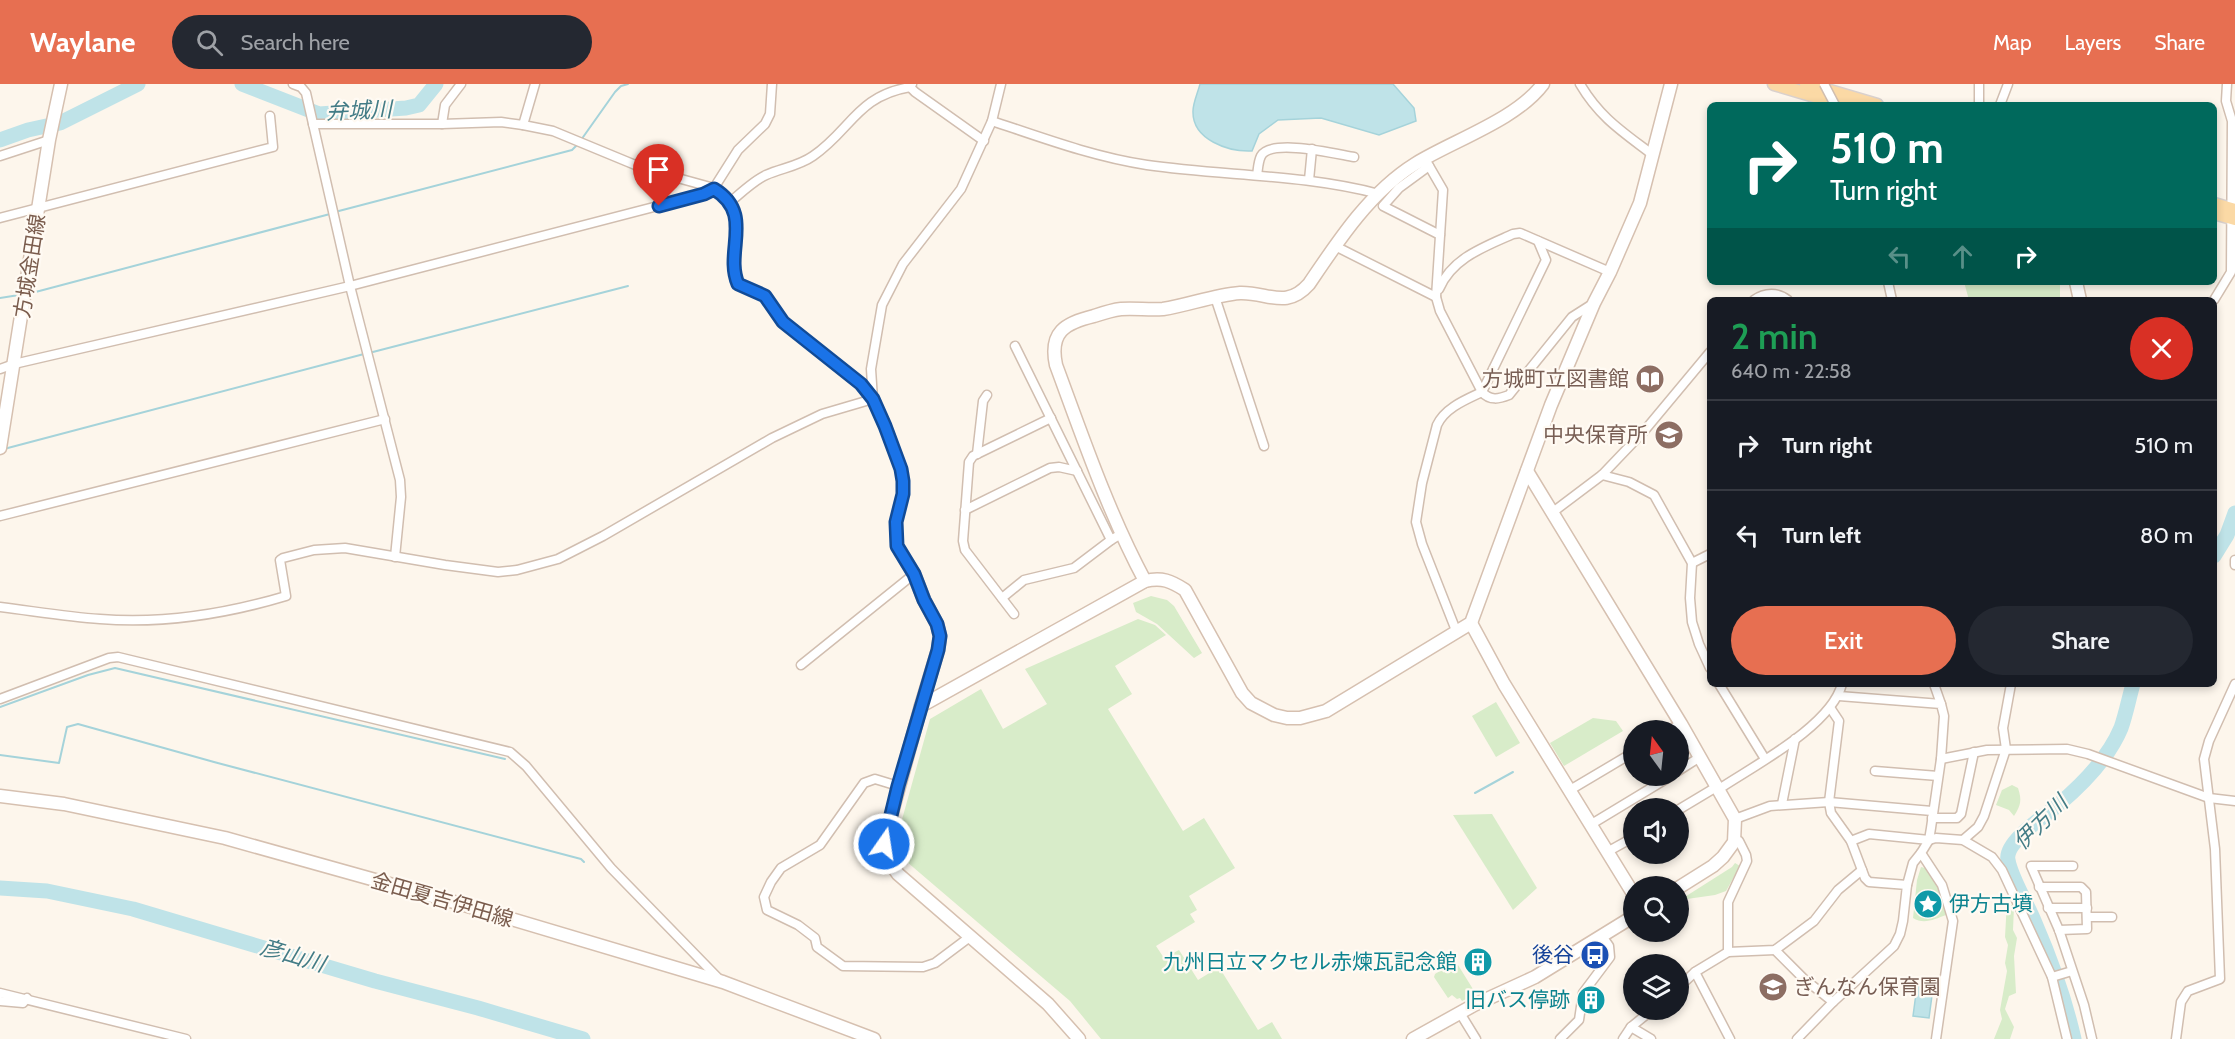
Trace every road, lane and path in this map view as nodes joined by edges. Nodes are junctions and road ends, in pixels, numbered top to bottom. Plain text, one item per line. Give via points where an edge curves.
1 (61, 84) edge
2 (293, 84) edge
3 (461, 84) edge
4 (535, 84) edge
5 (772, 84) edge
6 (1001, 84) edge
7 (1544, 84) edge
8 (1580, 84) edge
9 (1671, 84) edge
10 (1774, 84) edge
11 (1806, 84) edge
12 (1824, 84) edge
13 (1979, 84) edge
14 (2008, 84) edge
15 (2227, 84) edge
16 (911, 85) edge
17 (1833, 102) edge
18 (1835, 102) edge
19 (1867, 102) edge
20 (1979, 102) edge
21 (2001, 102) edge
22 (270, 117) dead end
23 (992, 122) junction
24 (313, 124) junction
25 (442, 124) junction
26 (523, 125) junction
27 (49, 140) junction
28 (984, 141) junction
29 (1312, 149) junction
30 (0, 156) edge
31 (1653, 156) junction
32 (1354, 157) dead end
33 (1427, 163) junction
34 (1257, 175) junction
35 (1309, 180) junction
36 (714, 189) junction
37 (1379, 194) junction
38 (729, 203) junction
39 (2217, 206) edge
40 (40, 208) junction
41 (2217, 213) edge
42 (2233, 214) edge
43 (0, 218) edge
44 (1440, 235) junction
45 (1538, 241) junction
46 (1335, 246) junction
47 (1610, 272) junction
48 (350, 286) junction
49 (1215, 297) junction
50 (1436, 297) junction
51 (1758, 297) edge
52 (1784, 297) edge
53 (2216, 297) edge
54 (1594, 303) junction
55 (1015, 346) dead end
56 (1707, 356) edge
57 (14, 364) junction
58 (0, 369) edge
59 (1482, 392) junction
60 (987, 395) dead end
61 (873, 399) junction
62 (1051, 418) junction
63 (385, 419) junction
64 (1264, 446) dead end
65 (0, 448) edge
66 (977, 454) junction
67 (1077, 471) junction
68 (1527, 471) junction
69 (1602, 475) junction
70 (965, 510) junction
71 (1553, 512) junction
72 (0, 516) edge
73 (1116, 537) junction
74 (1707, 556) edge
75 (395, 557) junction
76 (1692, 563) junction
77 (914, 574) junction
78 (1145, 581) junction
79 (1002, 598) junction
80 (0, 607) edge
81 (1014, 614) dead end
82 (1471, 623) junction
83 (1457, 633) junction
84 (1707, 661) edge
85 (801, 665) dead end
86 (2235, 684) edge
87 (1721, 687) edge
88 (1841, 687) edge
89 (1935, 687) edge
90 (2010, 687) edge
91 (1839, 696) junction
92 (0, 699) edge
93 (1941, 704) junction
94 (921, 706) junction
95 (1831, 708) junction
96 (1679, 720) edge
97 (1689, 738) edge
98 (1795, 739) junction
99 (2006, 749) junction
100 (1974, 752) junction
101 (1700, 758) junction
102 (1623, 759) edge
103 (1765, 759) junction
104 (1941, 759) junction
105 (1689, 764) edge
106 (1875, 771) dead end
107 (1938, 776) junction
108 (898, 786) junction
109 (1654, 786) edge
110 (1718, 788) junction
111 (1570, 790) junction
112 (0, 796) edge
113 (2209, 798) junction
114 (2235, 801) edge
115 (1829, 802) junction
116 (1689, 804) edge
117 (1782, 804) junction
118 (1932, 815) junction
119 (1735, 819) junction
120 (1590, 825) junction
121 (1929, 840) junction
122 (1963, 840) junction
123 (1851, 841) junction
124 (1734, 842) junction
125 (1623, 843) edge
126 (1607, 852) junction
127 (1921, 853) junction
128 (2073, 866) dead end
129 (1863, 870) junction
130 (1623, 877) edge
131 (1689, 881) edge
132 (1907, 885) junction
133 (2039, 887) junction
134 (2048, 908) junction
135 (2087, 912) junction
136 (2112, 917) dead end
137 (1623, 923) edge
138 (2059, 930) junction
139 (971, 936) junction
140 (1602, 936) junction
141 (1775, 950) junction
142 (1728, 952) junction
143 (1695, 972) junction
144 (2069, 972) junction
145 (2053, 976) junction
146 (1689, 978) edge
147 (723, 982) junction
148 (0, 993) edge
149 (27, 998) junction
150 (0, 1001) edge
151 (1833, 1002) junction
152 (1460, 1013) junction
153 (1640, 1020) edge
154 (1631, 1027) junction
155 (186, 1039) edge
156 (874, 1039) edge
157 (1079, 1039) edge
158 (1413, 1039) edge
159 (1476, 1039) edge
160 (1560, 1039) edge
161 (1623, 1039) edge
162 (1651, 1039) edge
163 (1730, 1039) edge
164 (1797, 1039) edge
165 (1936, 1039) edge
166 (2067, 1039) edge
167 (2092, 1039) edge
168 (2176, 1039) edge

1 - 27 street, 方城金田線
2 - 24 street via 306,93
3 - 25 street via 445,105
4 - 26 street
5 - 36 street via 770,114 765,124 738,150
6 - 23 street
7 - 33 street via 1521,107
8 - 31 street via 1604,118
9 - 31 street
10 - 18 main road
11 - 19 main road
12 - 17 street, bridge
13 - 20 street
14 - 21 street
15 - 42 street via 2226,101 2232,121
16 - 28 street via 915,93
16 - 38 street via 871,101 816,154 801,164 764,176
22 - 40 street via 273,147
23 - 28 street
23 - 34 street via 1105,157 1147,165
24 - 25 street
24 - 48 street
25 - 26 street
26 - 36 street via 553,131 645,169
27 - 30 street
27 - 40 street, 方城金田線
28 - 61 street via 961,189 903,264 882,305 871,369
29 - 32 street
29 - 34 street via 1296,146 1267,151 1261,155
29 - 35 street
31 - 47 street via 1640,203
33 - 37 street via 1398,176
33 - 44 street via 1443,190
33 - 44 street via 1383,206
34 - 35 street
35 - 37 street
36 - 38 street
36 - 48 street
37 - 46 street
38 - 61 street via 737,225 734,275 738,284 765,296 783,322 861,384
39 - 42 main road
40 - 43 street
40 - 57 street, 方城金田線
41 - 42 main road
42 - 53 street via 2231,272
44 - 50 street
45 - 47 street
45 - 50 street via 1513,234 1470,255 1443,280
45 - 59 street via 1546,260
46 - 49 street via 1309,285 1293,297 1272,299 1242,293
46 - 50 street
47 - 54 street
48 - 57 street
48 - 63 street
49 - 64 street
49 - 73 street via 1162,309 1120,309 1075,320 1057,335 1053,352 1056,365
50 - 59 street via 1445,325
51 - 52 street
54 - 59 street via 1572,317 1509,395 1498,399
54 - 68 street
55 - 62 street
56 - 69 street
57 - 58 street
57 - 65 street, 方城金田線
59 - 83 street via 1445,413 1437,425 1416,522
60 - 66 street
61 - 75 street via 822,414 772,438 558,559 498,572
61 - 77 street via 901,469 903,494 895,534 897,546
62 - 66 street
62 - 67 street
63 - 72 street
63 - 75 street via 400,480
66 - 70 street via 969,462
67 - 70 street via 1050,468
67 - 73 street
68 - 71 street
68 - 82 street
69 - 71 street
69 - 76 street via 1629,482 1654,495
70 - 79 street via 965,549
71 - 96 street
73 - 78 street
73 - 79 street via 1074,568 1024,580
74 - 76 street
75 - 80 street via 345,548 314,550 284,558 280,563 286,596 198,616 100,619
76 - 84 street via 1692,622
77 - 85 street
77 - 94 street via 940,636
78 - 83 street via 1170,580 1185,590 1242,693 1262,710 1287,718 1326,711
78 - 94 street
79 - 81 street
82 - 83 street
82 - 111 street
86 - 113 street via 2204,759
87 - 103 street
88 - 91 street
89 - 93 street
90 - 99 street via 2003,728
91 - 93 street
91 - 95 street
92 - 147 street via 118,657 510,752 611,868
93 - 104 street
94 - 108 street
95 - 98 street
95 - 115 street via 1839,721
97 - 101 street
98 - 103 street
98 - 117 street
99 - 100 street
99 - 113 street via 2067,749 2088,754
99 - 122 street via 1984,816
100 - 104 street
100 - 118 street via 1961,814 1957,818
101 - 105 street
101 - 110 street
102 - 111 street
103 - 110 street
104 - 107 street
106 - 107 street
107 - 118 street
108 - 139 street via 884,844 887,858 898,874
108 - 139 street via 874,779 864,783 820,845 781,868 764,897 767,910 798,925 815,938 817,947 843,966 923,967 935,963
109 - 120 street
110 - 116 street
110 - 119 street
111 - 120 street
112 - 147 street, 金田夏吉伊田線 via 74,806 225,838
113 - 114 street
113 - 168 street via 2216,849 2220,979 2188,991 2181,1002
115 - 117 street
115 - 118 street
115 - 123 street via 1832,817
117 - 119 street
118 - 121 street
119 - 124 street
120 - 126 street
121 - 122 street
121 - 123 street via 1869,834
121 - 127 street
122 - 145 street via 1992,857 2002,870
123 - 129 street
124 - 131 street via 1713,866
124 - 142 street via 1739,841 1747,861 1728,902
125 - 126 street
126 - 130 street
127 - 132 street via 1913,863
127 - 165 street via 1942,885 1953,921
128 - 133 street via 2031,866
129 - 132 street via 1869,882
129 - 141 street via 1838,890 1815,921
132 - 151 street via 1903,921 1894,946
133 - 134 street
133 - 135 street via 2081,887 2086,892
134 - 135 street
134 - 138 street
135 - 136 street
135 - 138 street via 2087,929
137 - 140 street
138 - 144 street
139 - 157 street via 1048,1004
140 - 152 street via 1535,977
140 - 160 street via 1610,957 1583,993 1579,1020
141 - 142 street
141 - 151 street
142 - 143 street
143 - 146 street
143 - 163 street
144 - 145 street
144 - 167 street via 2084,1005
145 - 166 street
147 - 156 street, 金田夏吉伊田線
148 - 149 street
149 - 150 street via 23,1002
149 - 155 street
151 - 164 street
152 - 158 street
152 - 159 street
153 - 154 street
154 - 161 street
154 - 162 street

